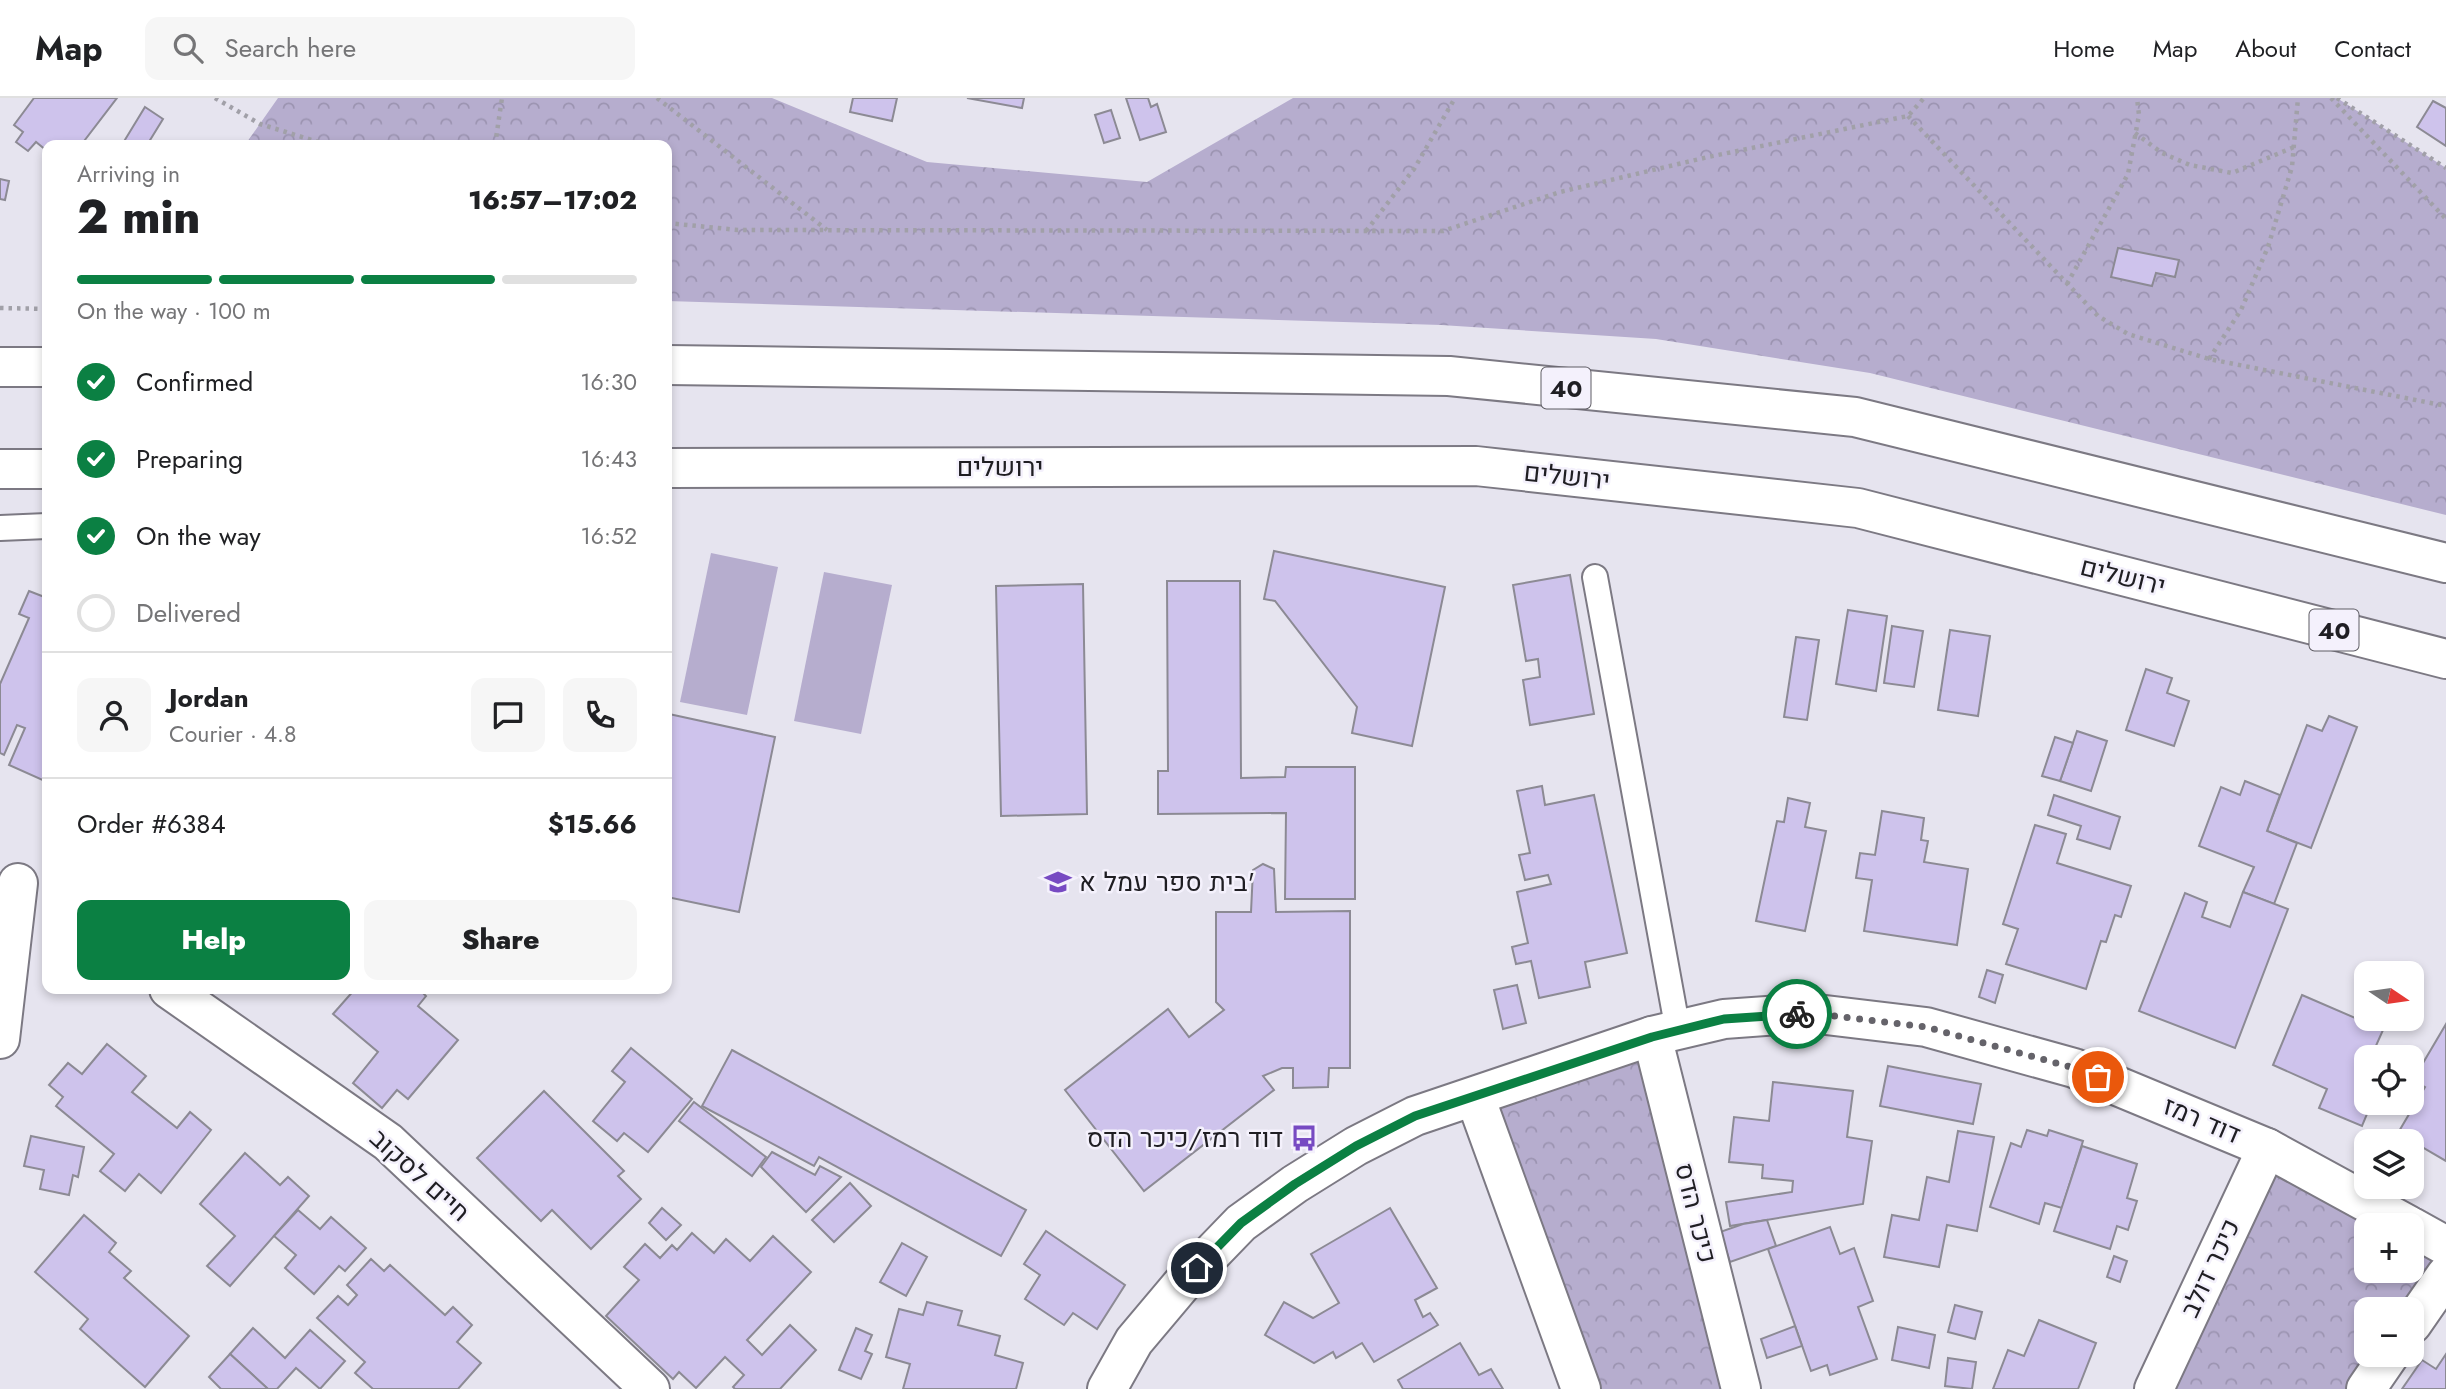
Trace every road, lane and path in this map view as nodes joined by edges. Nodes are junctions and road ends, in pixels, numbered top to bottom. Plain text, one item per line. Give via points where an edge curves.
1 (215, 98) edge
2 (502, 98) edge
3 (657, 98) edge
4 (1455, 98) edge
5 (1924, 98) edge
6 (2137, 98) edge
7 (2298, 98) edge
8 (2330, 98) edge
9 (2337, 98) edge
10 (1908, 116) junction
11 (2135, 132) junction
12 (312, 140) edge
13 (496, 140) edge
14 (2294, 147) junction
15 (2446, 168) edge
16 (2446, 219) edge
17 (672, 223) edge
18 (827, 230) junction
19 (1366, 232) junction
20 (2067, 284) junction
21 (0, 308) edge
22 (42, 309) edge
23 (2208, 359) junction
24 (672, 365) edge
25 (0, 367) edge
26 (42, 367) edge
27 (2446, 406) edge
28 (672, 468) edge
29 (0, 469) edge
30 (42, 469) edge
31 (42, 526) edge
32 (0, 528) edge
33 (2446, 563) edge
34 (1595, 577) dead end
35 (2446, 659) edge
36 (22, 889) edge
37 (176, 994) edge
38 (1665, 1034) junction
39 (0, 1039) edge
40 (1475, 1097) junction
41 (2267, 1148) junction
42 (2386, 1213) edge
43 (2424, 1234) edge
44 (2446, 1246) edge
45 (2446, 1275) edge
46 (2424, 1307) edge
47 (2381, 1367) edge
48 (650, 1389) edge
49 (1107, 1389) edge
50 (1581, 1389) edge
51 (1741, 1389) edge
52 (2154, 1389) edge
53 (2365, 1389) edge

1 - 12 path via 261,124
2 - 13 path
3 - 18 path
4 - 19 path via 1414,169
5 - 10 path
6 - 11 path
7 - 14 path
8 - 16 path
9 - 15 path
10 - 19 path via 1560,192 1443,231
10 - 20 path
11 - 14 path via 2162,153 2190,165 2232,173
11 - 20 path via 2128,174
14 - 23 path via 2268,247 2241,310
17 - 18 path via 738,230
18 - 19 path
20 - 23 path via 2098,316 2128,334
21 - 22 path
23 - 27 path
24 - 33 main road, 40 via 1449,376 1855,417
25 - 26 main road
28 - 35 main road, ירושלים / 40 via 1490,467 1858,508
29 - 30 main road
31 - 32 lane
34 - 38 lane
36 - 39 main road
37 - 48 main road, חיים לסקוב via 388,1142
38 - 40 main road, דוד רמז
38 - 41 main road, דוד רמז via 1724,1019 1809,1013 1926,1027 2074,1068
38 - 51 main road, כיכר הדס
40 - 49 main road, דוד רמז via 1415,1116 1356,1146 1241,1223 1134,1341
40 - 50 main road
41 - 42 main road, דוד רמז
41 - 52 main road, כיכר דולב
43 - 44 main road, דוד רמז
45 - 46 main road
47 - 53 main road

